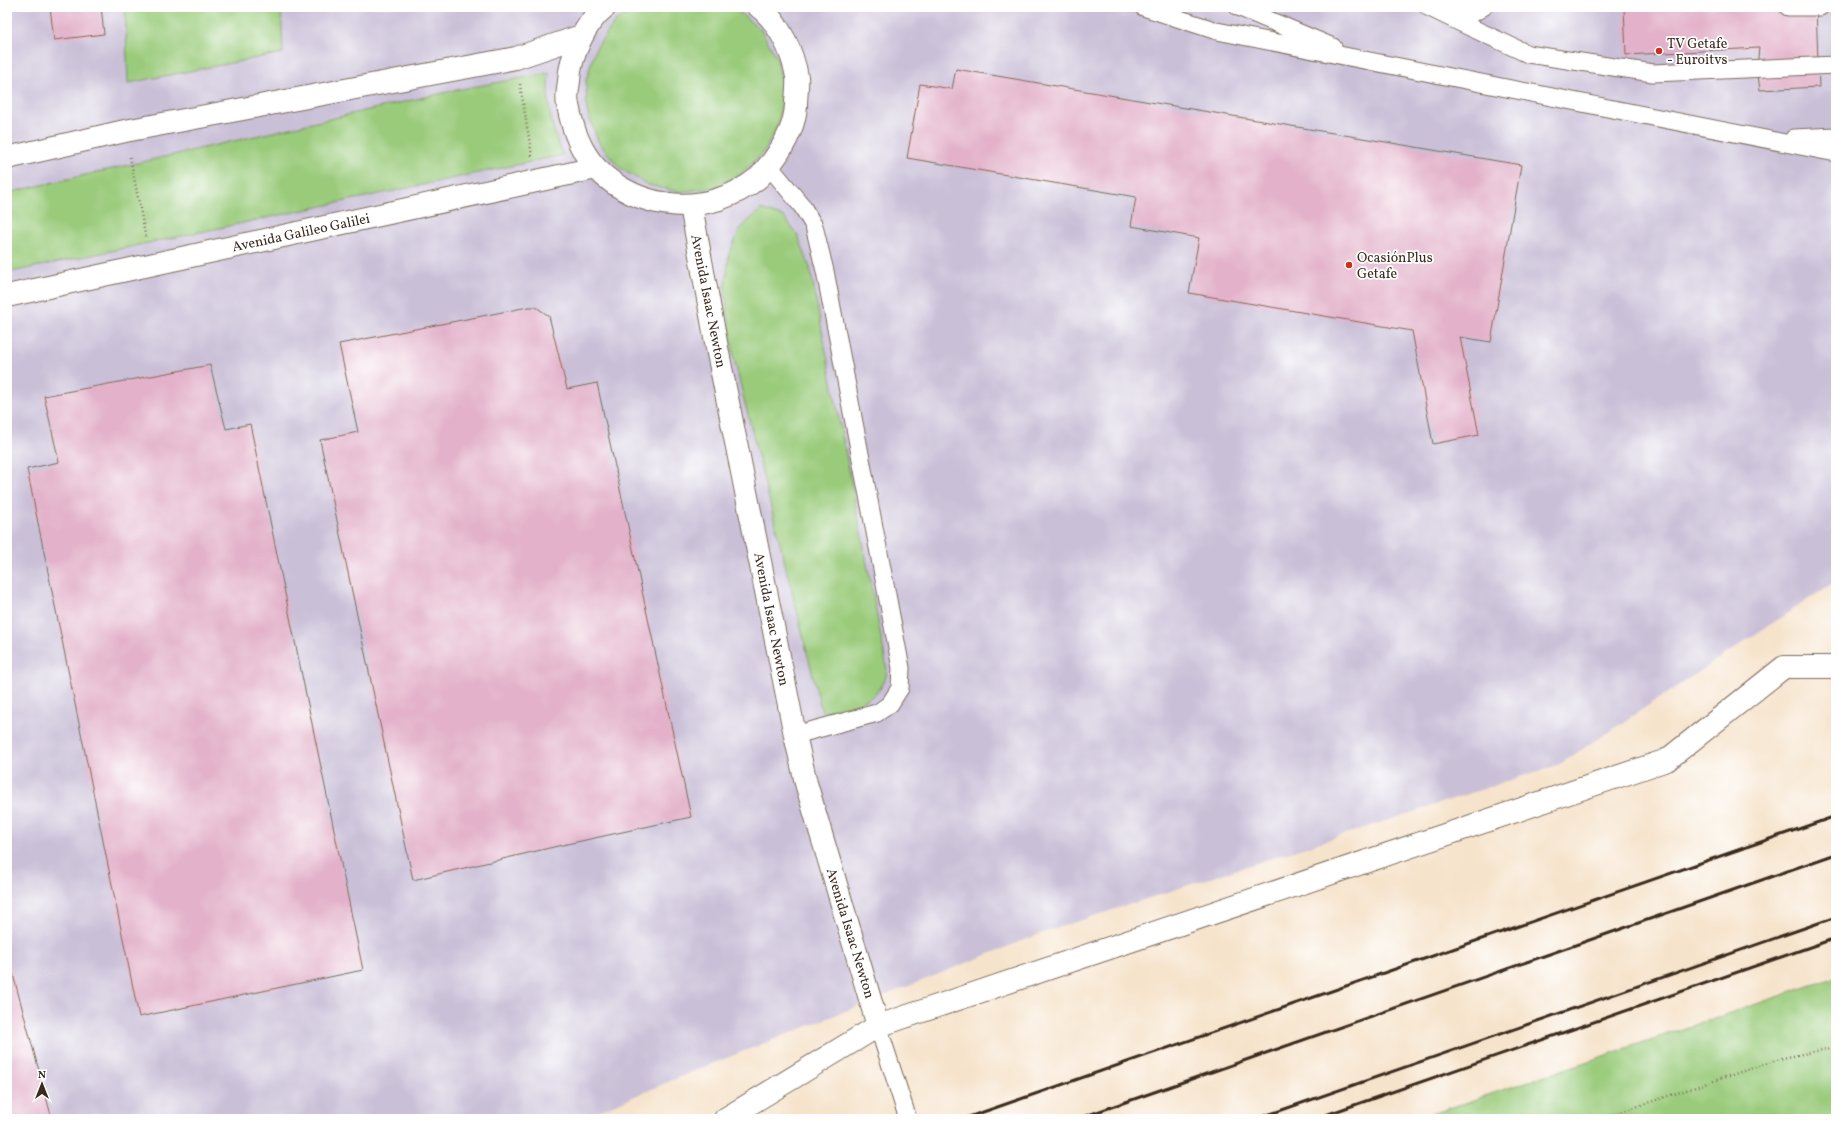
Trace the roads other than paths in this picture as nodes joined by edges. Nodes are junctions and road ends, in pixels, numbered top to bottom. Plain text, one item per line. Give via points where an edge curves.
1 (605, 7) edge
2 (759, 7) edge
3 (1144, 7) edge
4 (1238, 7) edge
5 (1428, 7) edge
6 (1483, 7) edge
7 (1788, 7) edge
8 (1820, 7) edge
9 (1459, 22) junction
10 (581, 36) junction
11 (1368, 62) junction
12 (1836, 65) edge
13 (1836, 136) edge
14 (1772, 139) junction
15 (1836, 152) edge
16 (7, 158) edge
17 (769, 166) junction
18 (596, 168) junction
19 (691, 206) junction
20 (7, 296) edge
21 (1836, 667) edge
22 (794, 734) junction
23 (878, 1026) junction
24 (725, 1119) edge
25 (908, 1119) edge

1 - 10 street
2 - 17 street via 786,42 797,78 795,114 782,149
3 - 11 lane via 1217,31
4 - 11 lane
5 - 9 lane
6 - 9 lane
7 - 8 lane
9 - 12 lane via 1528,54 1653,73
10 - 16 street via 516,58 125,131
10 - 18 street via 569,69 567,104 577,138
11 - 14 lane
13 - 14 lane
14 - 15 lane
17 - 19 street via 759,178 727,198
17 - 22 lane via 802,206 814,226 825,270 901,668 900,688 890,704 877,714
18 - 19 street via 623,190 656,204
18 - 20 street, Avenida Galileo Galilei
19 - 22 street, Avenida Isaac Newton
21 - 23 street via 1784,668 1667,760
22 - 23 street, Avenida Isaac Newton via 806,783
23 - 24 street
23 - 25 lane

